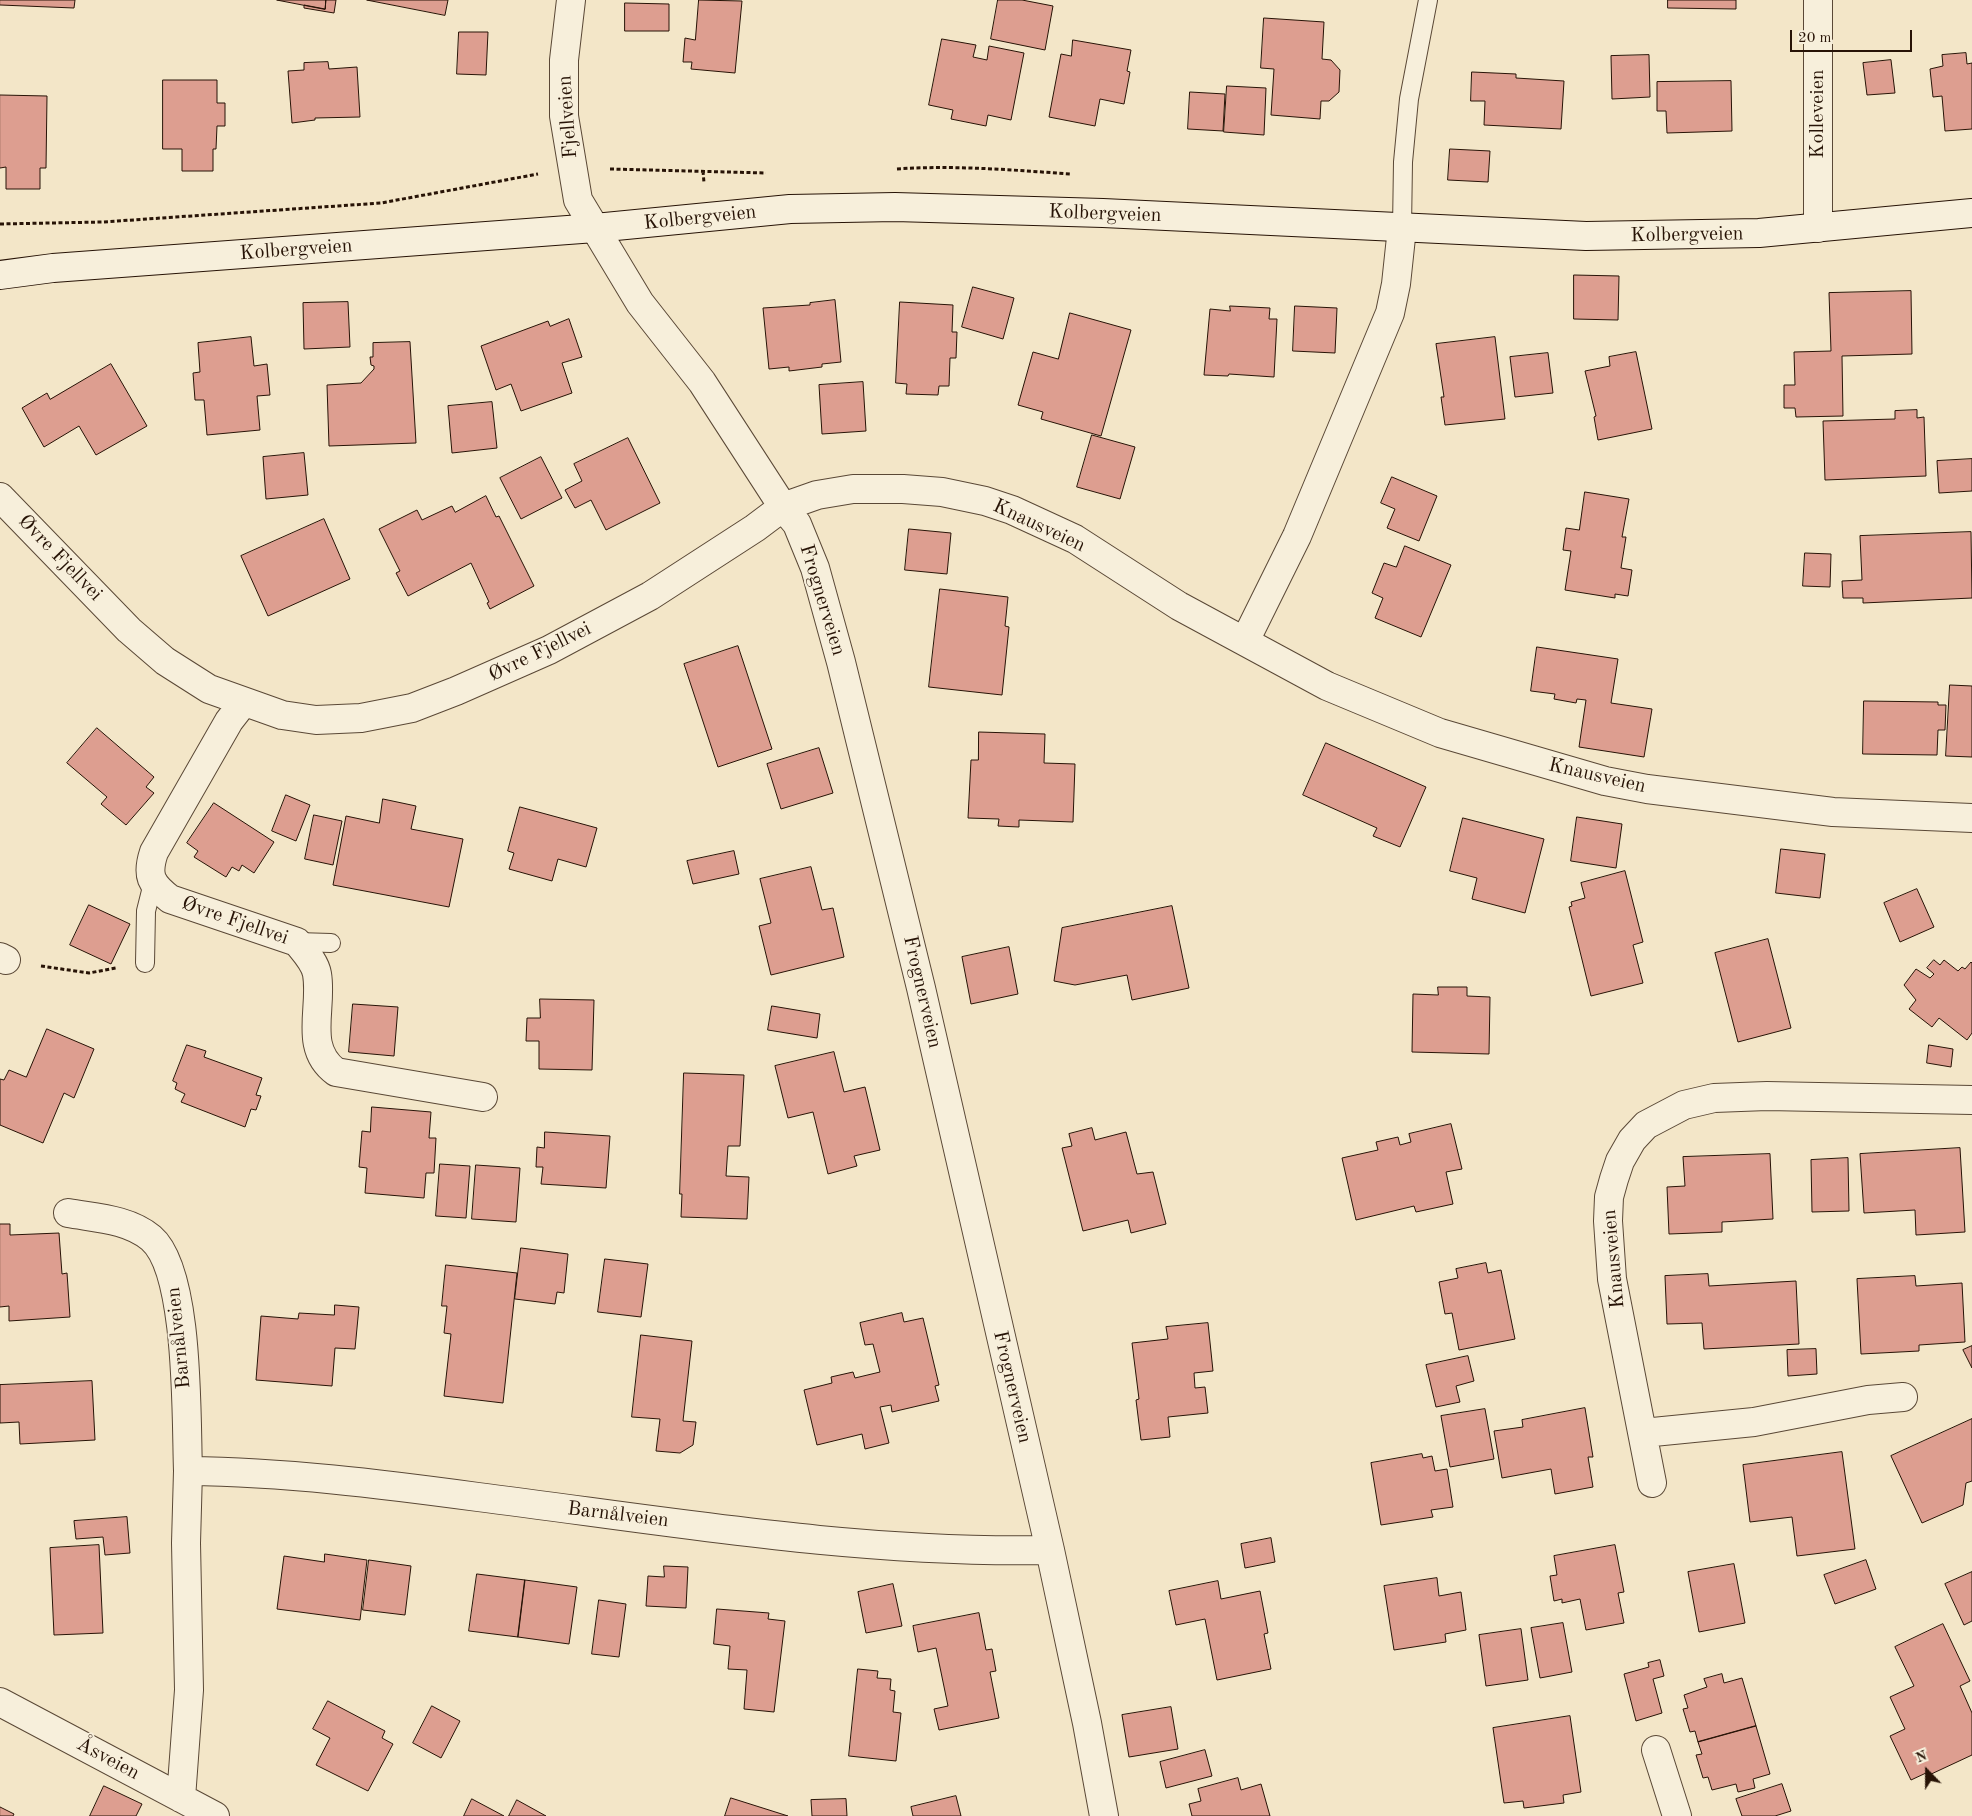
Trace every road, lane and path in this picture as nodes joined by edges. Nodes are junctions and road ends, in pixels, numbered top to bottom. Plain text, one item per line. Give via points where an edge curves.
1 (571, 0) edge
2 (1428, 0) edge
3 (1818, 0) edge
4 (543, 173) dead end
5 (1972, 214) edge
6 (0, 224) edge
7 (595, 228) junction
8 (1402, 228) junction
9 (1818, 228) junction
10 (0, 275) edge
11 (0, 497) edge
12 (783, 507) junction
13 (1245, 641) junction
14 (243, 703) junction
15 (1972, 818) edge
16 (153, 883) junction
17 (296, 942) junction
18 (331, 943) dead end
19 (3, 959) edge
20 (145, 963) joint
21 (483, 1097) dead end
22 (1972, 1100) edge
23 (68, 1213) dead end
24 (1903, 1397) dead end
25 (1643, 1433) junction
26 (188, 1471) junction
27 (1652, 1483) dead end
28 (1050, 1550) junction
29 (0, 1702) edge
30 (1656, 1750) dead end
31 (181, 1798) junction
32 (215, 1816) edge
33 (1104, 1816) edge
34 (1677, 1816) edge

1 - 7 street, Fjellveien via 564,60 564,116 578,200
2 - 8 lane via 1410,99 1403,162
3 - 9 street, Kolleveien
4 - 6 path via 381,202 103,222
5 - 9 street, Kolbergveien
7 - 8 street, Kolbergveien via 790,209 895,207 1103,213
7 - 10 street, Kolbergveien via 53,268
7 - 12 street, Frognerveien via 640,303 702,382
8 - 9 street, Kolbergveien via 1667,237
8 - 13 street via 1390,313 1297,536
11 - 14 street, Øvre Fjellvei via 129,630 165,661 209,689
12 - 13 street, Knausveien via 817,495 853,489 942,492 985,501 1075,539 1179,606
12 - 14 street, Øvre Fjellvei via 650,596 549,650 421,705 361,718 316,720 282,715
12 - 28 street, Frognerveien via 797,524 815,568 841,662 921,988
13 - 15 street, Knausveien via 1327,686 1440,733 1605,781 1833,812
14 - 16 street via 229,721 154,852 150,867
16 - 17 street, Øvre Fjellvei via 170,899
16 - 20 lane via 146,911
17 - 18 lane
17 - 21 street, Øvre Fjellvei via 310,958 317,974 316,1040 326,1066 336,1072
19 - 20 path via 89,974
22 - 25 street, Knausveien via 1714,1098 1684,1105 1646,1125 1632,1140 1620,1161 1609,1197 1608,1221 1613,1288
23 - 26 street, Barnålveien via 130,1224 160,1248 171,1273 180,1312
24 - 25 street via 1868,1400 1754,1422
25 - 27 street, Knausveien
26 - 28 street, Barnålveien via 255,1472 339,1479 747,1532 916,1549
26 - 31 street, Barnålveien via 189,1690
28 - 33 street, Frognerveien
29 - 31 street, Åsveien
30 - 34 street
31 - 32 street, Åsveien

